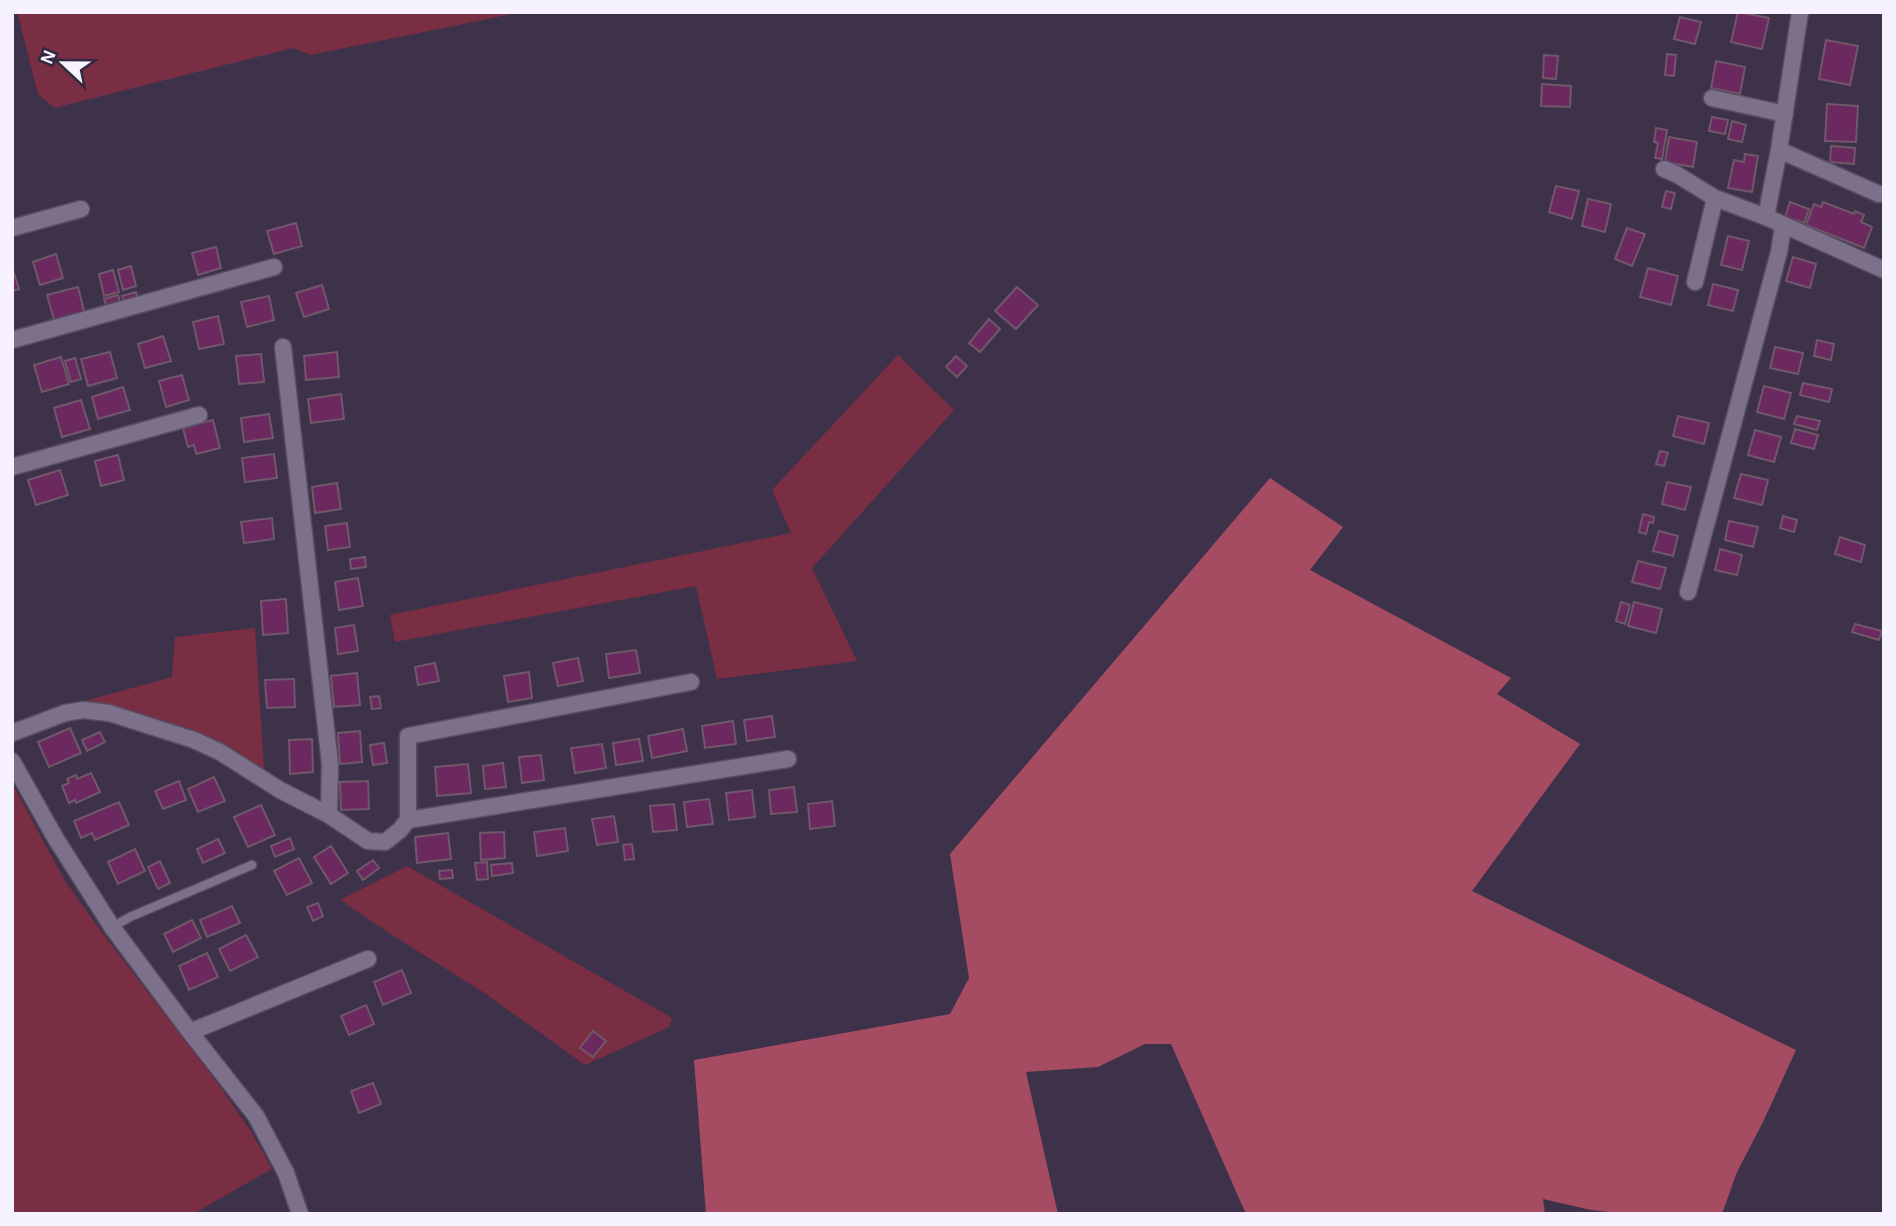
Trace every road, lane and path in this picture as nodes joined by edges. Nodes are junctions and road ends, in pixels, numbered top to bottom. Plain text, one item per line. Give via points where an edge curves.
1 (1800, 12) edge
2 (1712, 98) dead end
3 (1785, 114) junction
4 (1779, 150) junction
5 (1664, 169) dead end
6 (1879, 194) dead end
7 (1715, 198) junction
8 (81, 209) dead end
9 (1766, 218) junction
10 (1783, 226) junction
11 (12, 228) edge
12 (274, 267) dead end
13 (1884, 270) edge
14 (1695, 282) dead end
15 (12, 340) edge
16 (283, 347) dead end
17 (199, 415) dead end
18 (12, 467) edge
19 (1688, 593) dead end
20 (691, 682) dead end
21 (12, 733) edge
22 (788, 759) dead end
23 (12, 761) edge
24 (329, 816) junction
25 (408, 820) junction
26 (252, 865) dead end
27 (112, 927) junction
28 (368, 959) dead end
29 (190, 1032) junction
30 (300, 1214) edge

1 - 3 street
2 - 3 street
3 - 4 street
4 - 6 street
4 - 9 street
5 - 7 street
7 - 9 street
7 - 14 street
8 - 11 street
9 - 10 street
10 - 13 street
10 - 19 street
12 - 15 street
16 - 24 street via 330,764
17 - 18 street
20 - 25 street via 408,736
21 - 24 street via 65,713 109,713 220,752
22 - 25 street
23 - 27 street
24 - 25 street via 368,841 385,842
26 - 27 lane
27 - 29 street
28 - 29 street
29 - 30 street via 256,1116 286,1172

